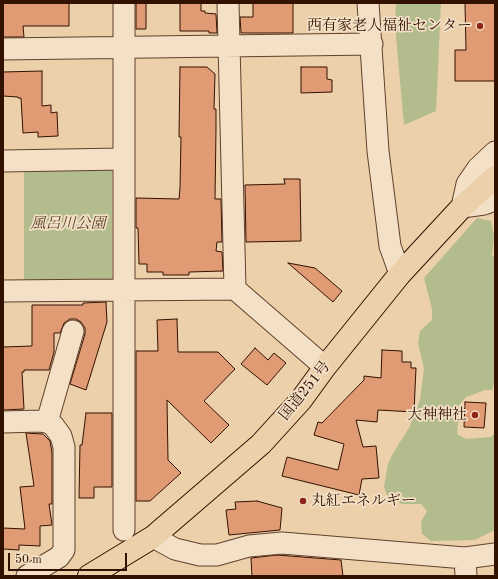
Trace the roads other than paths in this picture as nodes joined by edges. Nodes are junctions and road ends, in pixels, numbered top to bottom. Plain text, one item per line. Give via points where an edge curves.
1 (124, 3) edge
2 (228, 3) edge
3 (368, 3) edge
4 (372, 44) junction
5 (228, 45) junction
6 (125, 48) junction
7 (3, 49) edge
8 (495, 152) edge
9 (123, 159) junction
10 (3, 161) edge
11 (495, 177) edge
12 (495, 200) edge
13 (462, 207) junction
14 (400, 274) junction
15 (235, 289) junction
16 (123, 290) junction
17 (3, 291) edge
18 (74, 331) dead end
19 (325, 367) junction
20 (3, 422) edge
21 (47, 422) junction
22 (124, 530) dead end
23 (153, 537) junction
24 (495, 539) edge
25 (495, 554) edge
26 (469, 563) edge
27 (27, 576) edge
28 (89, 576) edge

1 - 6 street
2 - 5 street
3 - 4 street
4 - 5 street
4 - 14 street via 378,151 390,246
5 - 6 street
5 - 15 street
6 - 7 street
6 - 9 street
8 - 13 street via 478,168 467,184
9 - 10 street
9 - 16 street
11 - 13 highway, 国道251号
12 - 13 street
13 - 14 highway, 国道251号
14 - 19 highway, 国道251号
15 - 16 street
15 - 19 street
16 - 17 street
16 - 22 street
18 - 21 street
19 - 23 highway, 国道251号 via 261,444
20 - 21 street
21 - 27 street via 53,425 61,436 64,447 65,545 62,554
23 - 26 street via 175,549 200,555 217,555 249,546 282,543
23 - 28 highway, 国道251号
24 - 26 street
25 - 26 street

